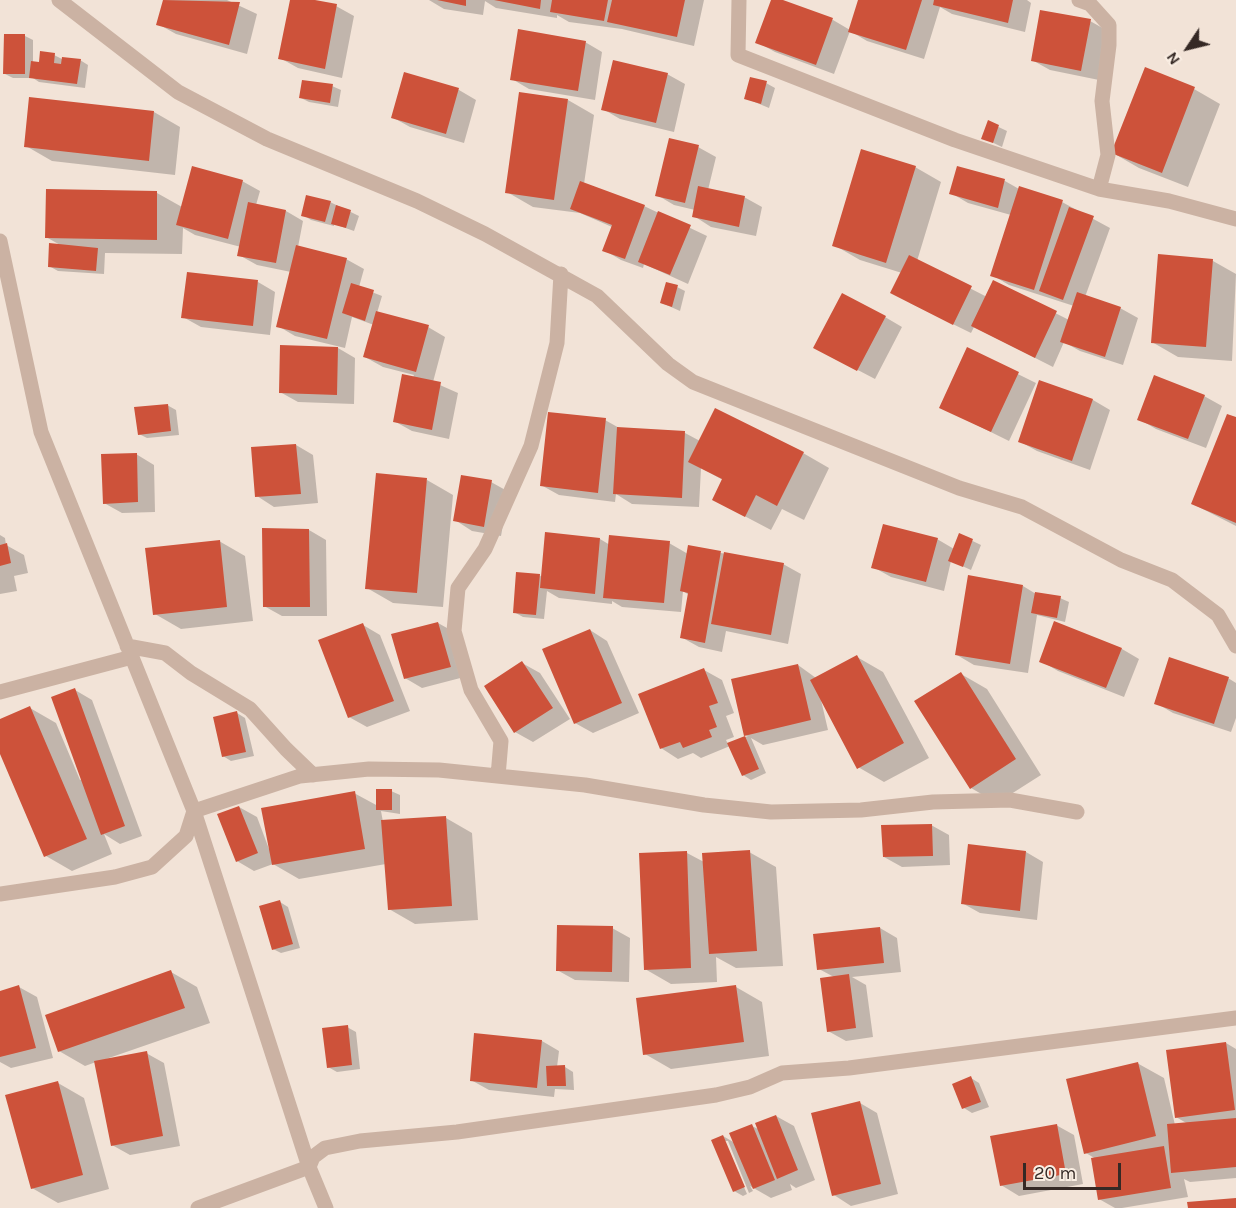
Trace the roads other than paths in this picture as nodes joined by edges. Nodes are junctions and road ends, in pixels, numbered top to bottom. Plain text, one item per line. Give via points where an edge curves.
1 (59, 0) edge
2 (739, 0) edge
3 (1079, 0) edge
4 (1099, 189) junction
5 (1236, 219) edge
6 (0, 242) edge
7 (561, 274) junction
8 (1236, 646) edge
9 (129, 652) junction
10 (0, 692) edge
11 (313, 774) junction
12 (498, 776) junction
13 (194, 811) junction
14 (1077, 812) dead end
15 (0, 894) edge
16 (1236, 1018) edge
17 (309, 1167) junction
18 (198, 1208) edge
19 (326, 1208) edge

1 - 7 street via 178,92 267,139 417,201
2 - 4 street via 738,55 955,140
3 - 4 street via 1090,4 1108,25 1102,101 1107,155
4 - 5 street via 1169,201
6 - 9 street via 41,432
7 - 8 street via 597,296 668,364 693,381 959,488 1022,507 1121,560 1172,580 1218,615
7 - 12 street via 558,343 531,446 485,549 458,588 454,630 471,690 501,741
9 - 10 street
9 - 11 street via 165,653 250,709
9 - 13 street
11 - 12 street via 392,769
11 - 13 street
12 - 14 street via 771,812 1010,800
13 - 15 street via 186,836 152,867 115,877
13 - 17 street
16 - 17 street via 849,1068 782,1073 750,1087 716,1095 337,1146 319,1152
17 - 18 street
17 - 19 street

